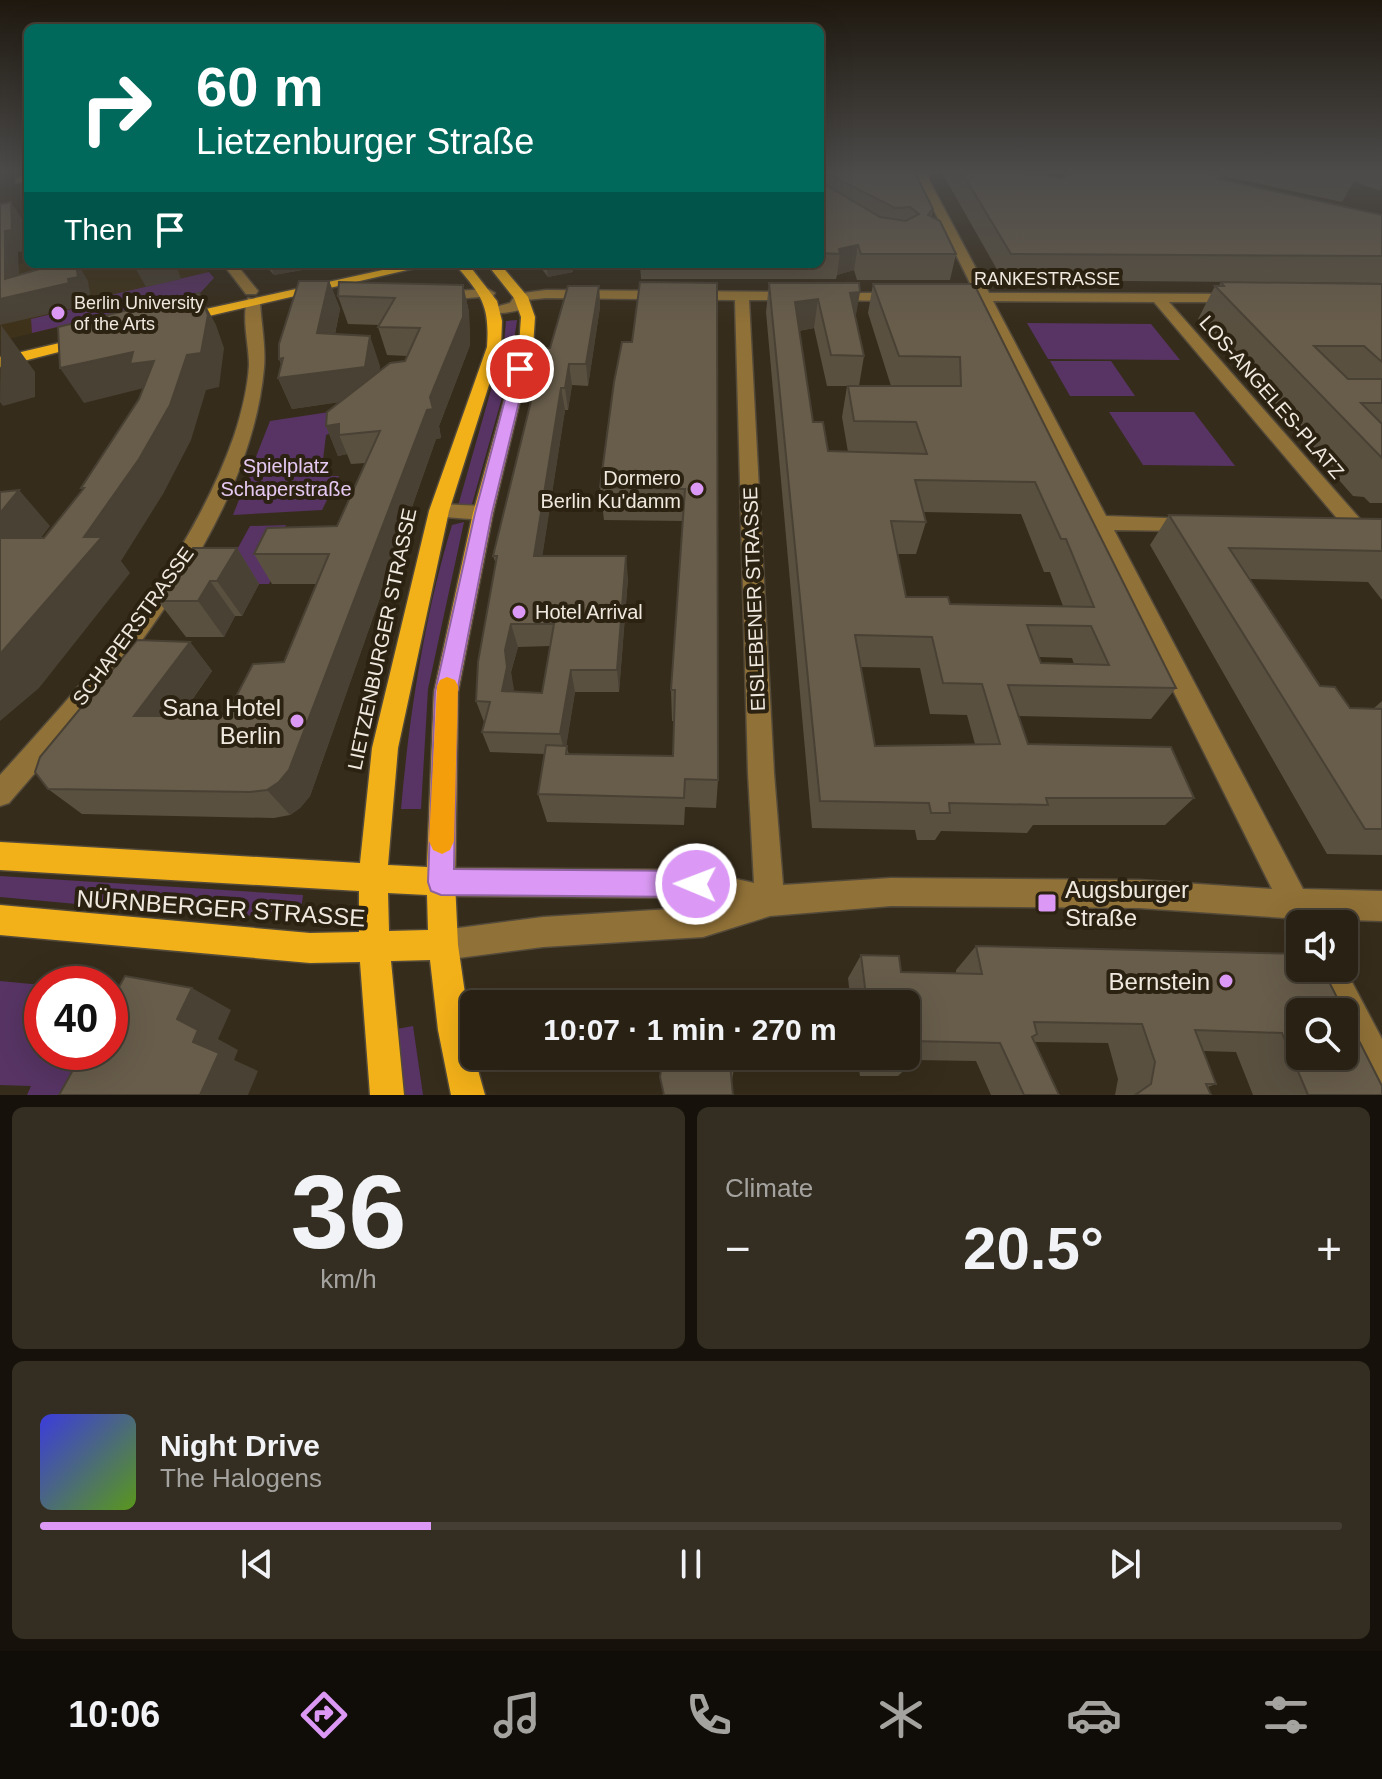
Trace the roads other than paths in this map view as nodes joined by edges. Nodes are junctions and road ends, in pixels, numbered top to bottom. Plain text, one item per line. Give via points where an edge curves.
1 (948, 222) edge
2 (939, 239) edge
3 (957, 239) junction
4 (232, 268) edge
5 (365, 268) edge
6 (408, 268) edge
7 (465, 268) edge
8 (496, 268) edge
9 (323, 286) junction
10 (488, 293) junction
11 (357, 295) edge
12 (252, 296) junction
13 (431, 296) edge
14 (742, 296) junction
15 (521, 297) junction
16 (985, 297) junction
17 (1158, 298) junction
18 (1243, 298) edge
19 (495, 309) junction
20 (170, 316) edge
21 (0, 352) edge
22 (0, 362) edge
23 (439, 511) junction
24 (483, 513) junction
25 (1100, 523) junction
26 (1206, 524) edge
27 (1326, 525) edge
28 (0, 794) edge
29 (0, 856) edge
30 (373, 880) junction
31 (441, 882) junction
32 (770, 901) junction
33 (1382, 906) edge
34 (1298, 910) edge
35 (1341, 910) edge
36 (1286, 912) edge
37 (0, 920) edge
38 (443, 945) junction
39 (373, 948) junction
40 (1335, 982) edge
41 (1382, 1073) edge
42 (387, 1095) edge
43 (468, 1095) edge

1 - 3 street
2 - 3 street
3 - 16 street
4 - 12 street, SCHAPERSTRASSE
5 - 12 main road
6 - 9 main road
7 - 10 main road, LIETZENBURGER STRASSE
8 - 15 main road
9 - 11 street via 329,295
9 - 12 main road
10 - 13 street
10 - 19 main road, LIETZENBURGER STRASSE
12 - 20 main road
12 - 28 street, SCHAPERSTRASSE via 260,337 258,376 248,426 219,494 147,613
14 - 15 street, RANKESTRASSE
14 - 16 street, RANKESTRASSE
14 - 32 street, EISLEBENER STRASSE
15 - 19 street via 515,307
15 - 24 main road via 528,317 526,347
16 - 17 street, RANKESTRASSE
16 - 25 street
17 - 18 street, RANKESTRASSE
17 - 27 street, LOS-ANGELES-PLATZ via 1361,526
19 - 23 main road, LIETZENBURGER STRASSE via 494,347
21 - 22 main road via 97,333
23 - 24 street
23 - 30 main road, LIETZENBURGER STRASSE via 385,748
24 - 31 main road via 446,692
25 - 26 street
25 - 34 street
29 - 30 main road, NÜRNBERGER STRASSE
30 - 31 main road, NÜRNBERGER STRASSE
30 - 39 main road, LIETZENBURGER STRASSE
31 - 32 street, NÜRNBERGER STRASSE via 696,884
31 - 38 main road
32 - 36 street, NÜRNBERGER STRASSE via 907,892 1139,894
32 - 38 street, NÜRNBERGER STRASSE via 703,922
33 - 35 street, NÜRNBERGER STRASSE
37 - 39 main road, NÜRNBERGER STRASSE via 310,948
38 - 39 main road, NÜRNBERGER STRASSE
38 - 43 main road
39 - 42 main road, LIETZENBURGER STRASSE
40 - 41 street

